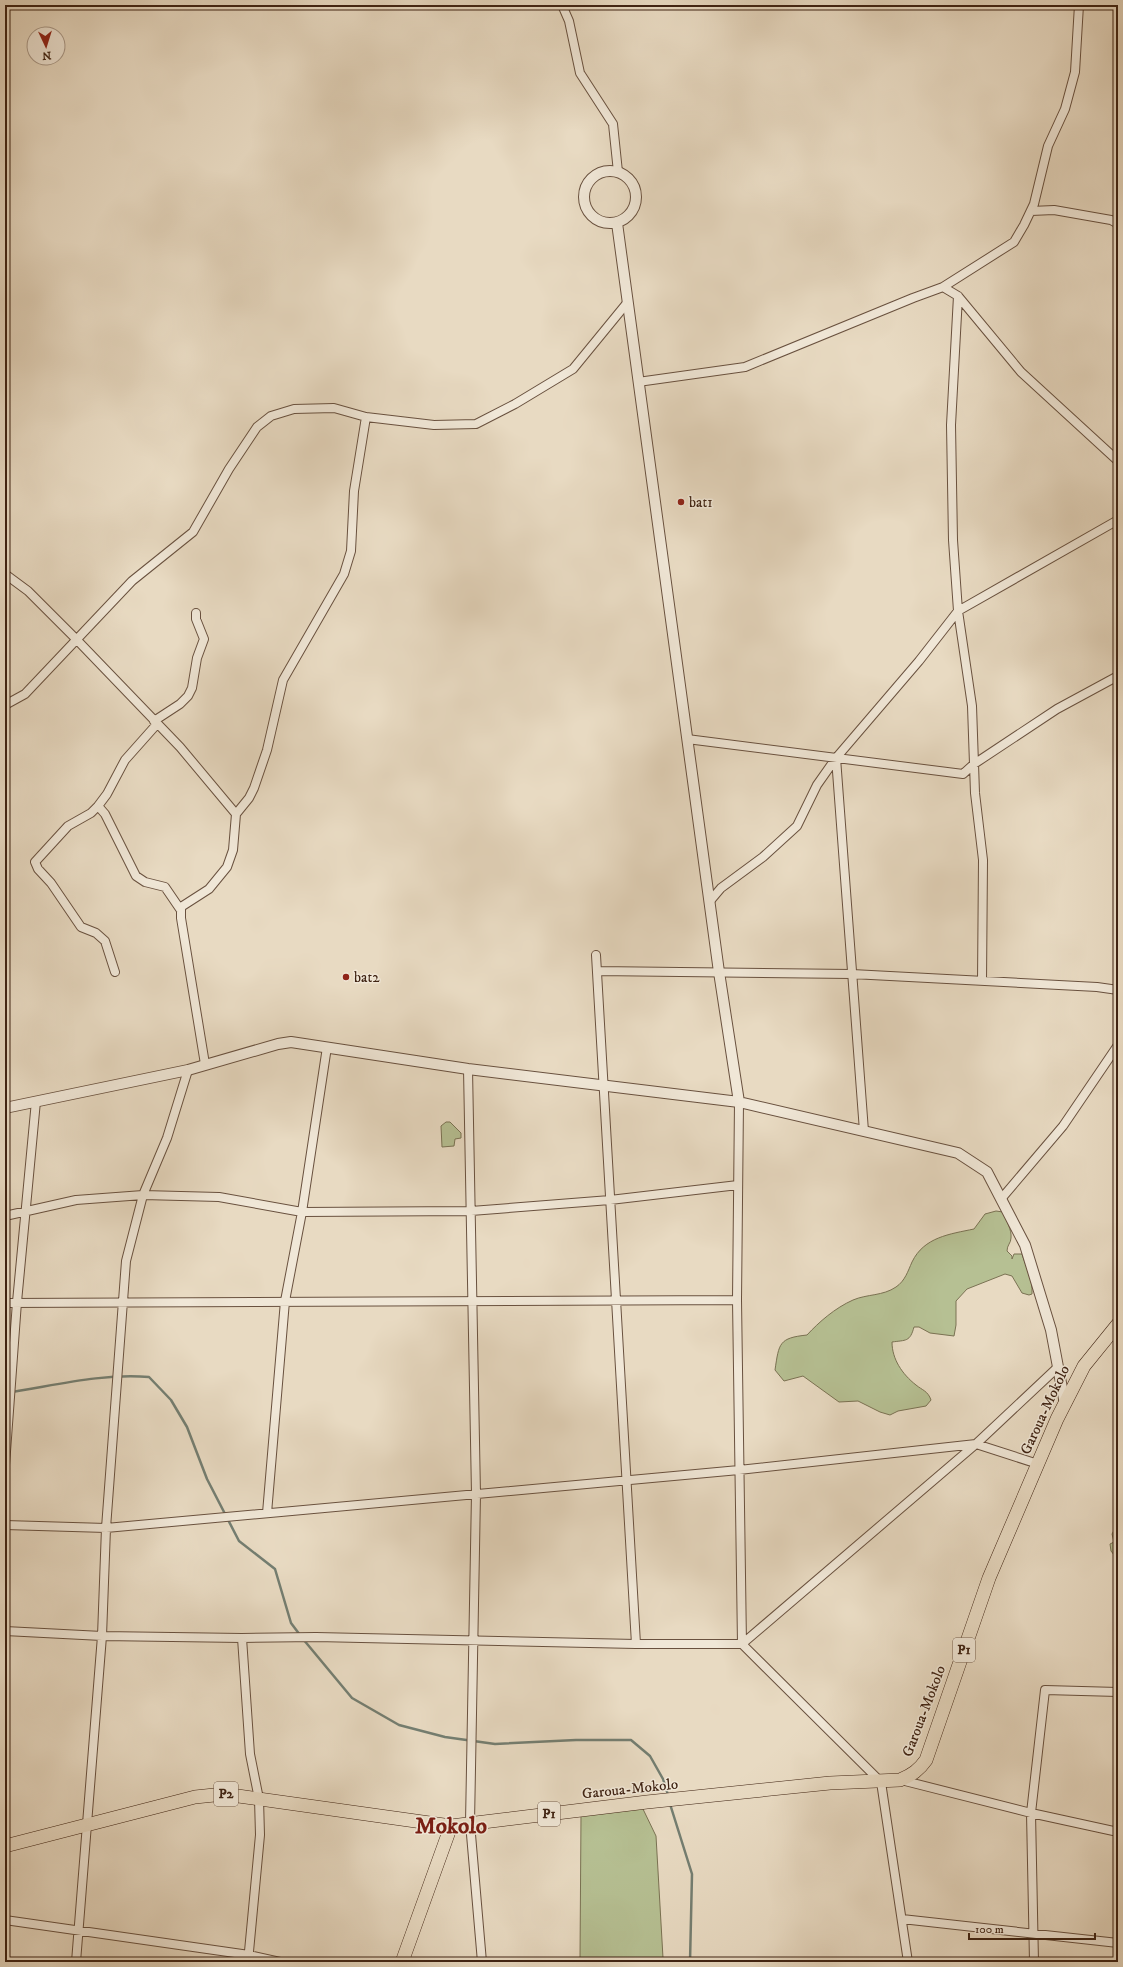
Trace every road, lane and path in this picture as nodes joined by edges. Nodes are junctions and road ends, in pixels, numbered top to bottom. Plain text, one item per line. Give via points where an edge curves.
1 (562, 5) edge
2 (1079, 5) edge
3 (618, 172) junction
4 (1031, 211) junction
5 (616, 223) junction
6 (1118, 224) edge
7 (943, 287) junction
8 (958, 296) junction
9 (628, 302) junction
10 (638, 382) junction
11 (366, 417) junction
12 (1118, 461) edge
13 (1118, 520) edge
14 (5, 574) edge
15 (958, 611) junction
16 (196, 613) dead end
17 (77, 640) junction
18 (1118, 676) edge
19 (5, 705) edge
20 (156, 722) junction
21 (687, 738) junction
22 (836, 758) junction
23 (974, 764) junction
24 (98, 806) junction
25 (236, 814) junction
26 (710, 901) junction
27 (180, 909) junction
28 (596, 956) dead end
29 (597, 971) junction
30 (115, 972) dead end
31 (719, 972) junction
32 (852, 974) junction
33 (982, 981) junction
34 (1118, 990) edge
35 (1118, 1045) edge
36 (327, 1046) junction
37 (205, 1064) junction
38 (468, 1069) junction
39 (188, 1070) junction
40 (604, 1085) junction
41 (36, 1101) junction
42 (739, 1102) junction
43 (5, 1108) edge
44 (864, 1131) junction
45 (738, 1185) junction
46 (143, 1195) junction
47 (1001, 1199) junction
48 (610, 1200) junction
49 (25, 1211) junction
50 (471, 1211) junction
51 (302, 1212) junction
52 (5, 1216) edge
53 (473, 1300) junction
54 (616, 1300) junction
55 (737, 1300) junction
56 (122, 1301) junction
57 (285, 1301) junction
58 (17, 1302) junction
59 (5, 1303) edge
60 (1118, 1324) edge
61 (1058, 1367) junction
62 (1065, 1404) junction
63 (976, 1444) junction
64 (1038, 1464) junction
65 (5, 1465) edge
66 (739, 1470) junction
67 (627, 1480) junction
68 (476, 1494) junction
69 (267, 1513) junction
70 (5, 1525) edge
71 (106, 1528) junction
72 (5, 1631) edge
73 (102, 1636) junction
74 (242, 1638) junction
75 (474, 1640) junction
76 (636, 1644) junction
77 (742, 1644) junction
78 (1118, 1692) edge
79 (900, 1780) junction
80 (881, 1782) junction
81 (258, 1799) junction
82 (1031, 1813) junction
83 (470, 1823) junction
84 (87, 1824) junction
85 (451, 1826) junction
86 (1118, 1832) edge
87 (5, 1846) edge
88 (902, 1919) junction
89 (5, 1920) edge
90 (78, 1931) junction
91 (1034, 1934) junction
92 (1118, 1943) edge
93 (249, 1958) edge
94 (76, 1962) edge
95 (280, 1962) edge
96 (402, 1962) edge
97 (482, 1962) edge
98 (908, 1962) edge
99 (1034, 1962) edge

1 - 3 street via 569,21 580,73 613,124
2 - 4 street via 1075,72 1065,109 1048,146
3 - 5 street via 628,177 637,195 630,214
3 - 5 street via 608,170 590,179 584,188 583,199 592,217 601,222
4 - 6 street via 1054,210 1111,220
4 - 7 street via 1014,242
5 - 9 street
7 - 8 street
7 - 10 street via 745,367
8 - 12 street via 1021,372
8 - 15 street via 951,425
9 - 10 street
9 - 11 street via 573,369 476,424 434,425
10 - 21 street
11 - 17 street via 334,408 314,408 280,412 263,421 229,469 193,532 132,581
11 - 25 street via 354,491 349,559 330,600 286,675 267,750 254,788
13 - 15 street
14 - 17 street via 28,591
15 - 22 street
15 - 23 street via 972,706
16 - 20 street via 204,640 197,658 192,688 180,704
17 - 19 street via 25,694
17 - 20 street
18 - 23 street via 1057,710
20 - 24 street via 125,760
20 - 25 street
21 - 22 street
21 - 26 street
22 - 23 street via 963,774
22 - 26 street via 817,785 797,826 763,857 721,888
22 - 32 street
23 - 33 street via 983,860
24 - 27 street via 105,814 136,876 145,882 165,887
24 - 30 street via 68,826 36,862 38,869 51,883 81,927 105,941
25 - 27 street via 233,850 227,867 209,889 182,905
26 - 31 street
27 - 37 street
28 - 29 street
29 - 31 street
29 - 40 street
31 - 32 street
31 - 42 street
32 - 33 street
32 - 44 street
33 - 34 street
35 - 47 street via 1064,1126
36 - 37 street via 283,1042
36 - 38 street
36 - 51 street
37 - 39 street
38 - 40 street
38 - 50 street
39 - 41 street
39 - 46 street via 167,1138
40 - 42 street
40 - 48 street
41 - 43 street
41 - 49 street
42 - 44 street
42 - 45 street
44 - 47 street via 958,1153 987,1172
45 - 48 street
45 - 55 street
46 - 49 street via 76,1200
46 - 51 street via 219,1197
46 - 56 street via 130,1244
47 - 61 street via 1024,1244 1051,1330
48 - 50 street
48 - 54 street
49 - 52 street
49 - 58 street
50 - 51 street
50 - 53 street
51 - 57 street
53 - 54 street
53 - 57 street
53 - 68 street
54 - 55 street
54 - 67 street
55 - 66 street
56 - 57 street
56 - 58 street
56 - 71 street via 118,1388
57 - 69 street
58 - 59 street
58 - 65 street
60 - 62 main road, Garoua-Mokolo / P1 via 1084,1366
61 - 62 street
61 - 63 street
62 - 64 main road, Garoua-Mokolo / P1
63 - 64 street
63 - 66 street
63 - 77 street
64 - 79 main road, Garoua-Mokolo / P1 via 989,1578 926,1760 919,1770
66 - 67 street
66 - 77 street
67 - 68 street
67 - 76 street
68 - 69 street
68 - 75 street
69 - 71 street
70 - 71 street
71 - 73 street
72 - 73 street
73 - 74 street
73 - 84 street
74 - 75 street
74 - 81 street via 250,1754
75 - 76 street
75 - 83 street
76 - 77 street
77 - 80 street
78 - 82 street via 1045,1690
79 - 80 main road, Garoua-Mokolo / P1
79 - 82 street
80 - 83 main road, Garoua-Mokolo / P1 via 830,1783
80 - 88 street
81 - 84 main road, P2 via 224,1794 209,1795
81 - 85 main road, P2
81 - 93 street via 258,1872
82 - 86 street
82 - 91 street
83 - 85 main road, Garoua-Mokolo / P1
83 - 97 street
84 - 87 main road, P2
84 - 90 street
85 - 96 main road
88 - 91 street
88 - 98 street
89 - 90 street
90 - 93 street
90 - 94 street
91 - 92 street
91 - 99 street
93 - 95 street

